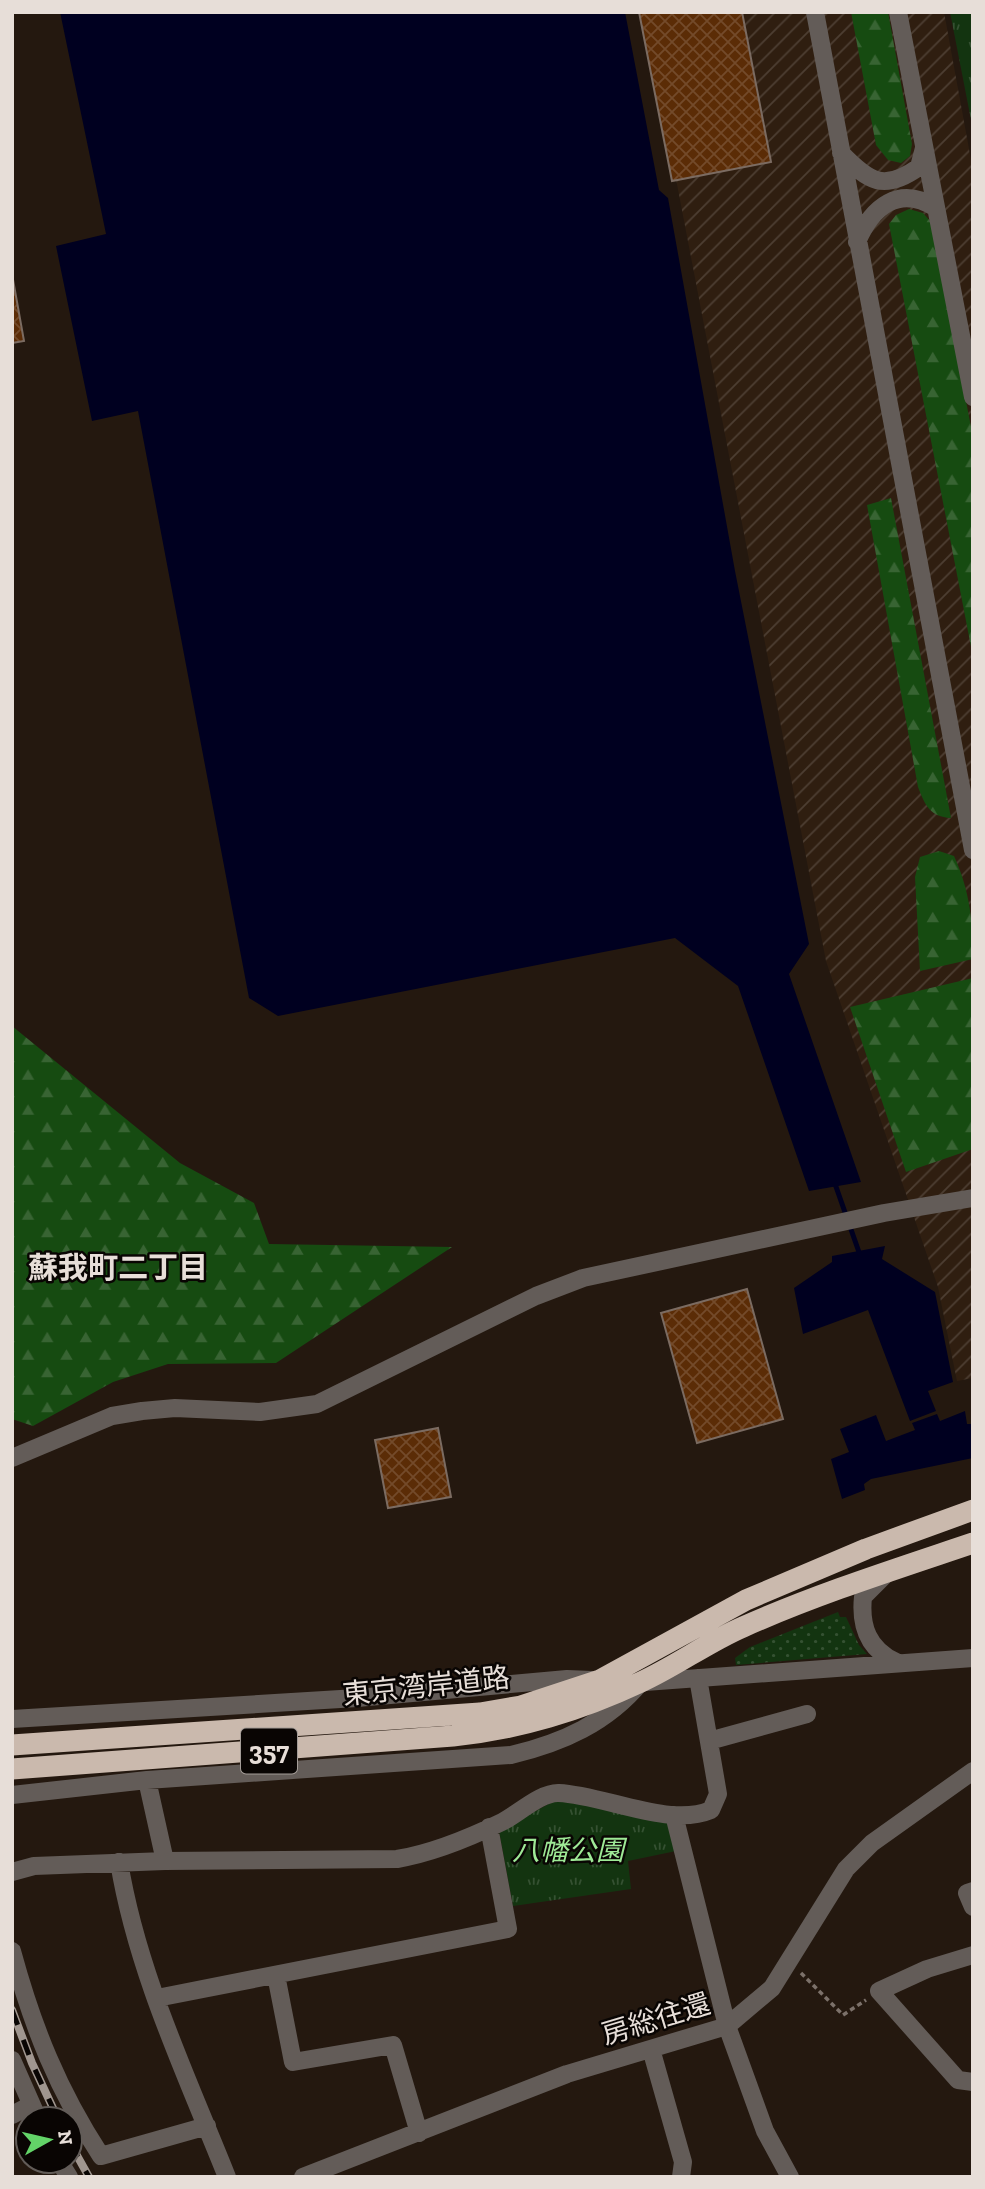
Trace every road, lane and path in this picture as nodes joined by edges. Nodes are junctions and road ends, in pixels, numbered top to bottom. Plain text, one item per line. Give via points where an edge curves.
1 (815, 12) edge
2 (898, 12) edge
3 (924, 148) junction
4 (841, 152) junction
5 (936, 208) junction
6 (858, 242) junction
7 (973, 397) edge
8 (973, 850) edge
9 (973, 1198) edge
10 (12, 1458) edge
11 (973, 1510) edge
12 (973, 1543) edge
13 (888, 1573) junction
14 (973, 1658) edge
15 (897, 1662) junction
16 (698, 1678) junction
17 (600, 1680) junction
18 (641, 1682) junction
19 (807, 1714) dead end
20 (523, 1716) junction
21 (12, 1719) edge
22 (709, 1741) junction
23 (12, 1745) edge
24 (12, 1769) edge
25 (973, 1771) edge
26 (147, 1780) junction
27 (12, 1795) edge
28 (674, 1815) junction
29 (489, 1828) junction
30 (165, 1861) junction
31 (119, 1862) junction
32 (12, 1872) edge
33 (973, 1891) edge
34 (973, 1907) edge
35 (12, 1951) edge
36 (973, 1955) edge
37 (789, 1961) junction
38 (276, 1975) junction
39 (879, 1991) junction
40 (157, 1998) junction
41 (727, 2026) junction
42 (651, 2049) junction
43 (12, 2060) edge
44 (973, 2082) edge
45 (31, 2105) edge
46 (207, 2126) junction
47 (419, 2133) junction
48 (227, 2177) edge
49 (303, 2177) edge
50 (681, 2177) edge
51 (790, 2177) edge

1 - 4 street
2 - 3 street
3 - 4 street via 919,167 897,181 886,182 869,178
3 - 5 street
4 - 6 street
5 - 6 street via 908,197 892,201 866,222
5 - 7 street
6 - 8 street
9 - 10 street via 583,1278 536,1296 317,1404 260,1412 174,1408 132,1412
11 - 17 highway, 東京湾岸道路 / 357 via 756,1596
12 - 13 highway, 東京湾岸道路 / 357
13 - 15 street via 863,1597 863,1623 870,1642
13 - 18 highway, 東京湾岸道路 / 357 via 739,1628
14 - 15 street
15 - 16 street
16 - 18 street
16 - 22 street
17 - 18 street
17 - 20 highway, 東京湾岸道路 / 357
17 - 21 street
18 - 20 highway, 東京湾岸道路 / 357 via 569,1713
18 - 26 street via 621,1706 588,1727 546,1747 511,1755
19 - 22 street
20 - 23 highway, 東京湾岸道路 / 357 via 480,1713
20 - 24 highway, 東京湾岸道路 / 357 via 453,1736
22 - 28 street via 716,1802 702,1813
25 - 37 street, 房総往還 via 872,1843 846,1869
26 - 27 street
26 - 30 street
28 - 29 street via 556,1793
28 - 41 street
29 - 30 street via 432,1851 397,1859
29 - 38 street via 508,1929
30 - 31 street
31 - 32 street via 34,1866
31 - 40 street via 133,1934
33 - 34 street via 967,1893
35 - 46 street via 43,2050 74,2113 102,2156
36 - 39 street
37 - 39 path via 843,2015
37 - 41 street, 房総往還 via 772,1988
38 - 40 street
38 - 47 street via 293,2062 393,2045
39 - 44 street via 958,2080
40 - 46 street
41 - 42 street, 房総往還
41 - 51 street via 765,2131
42 - 47 street, 房総往還 via 567,2074
42 - 50 street via 683,2162
43 - 45 street
46 - 48 street
47 - 49 street, 房総往還

